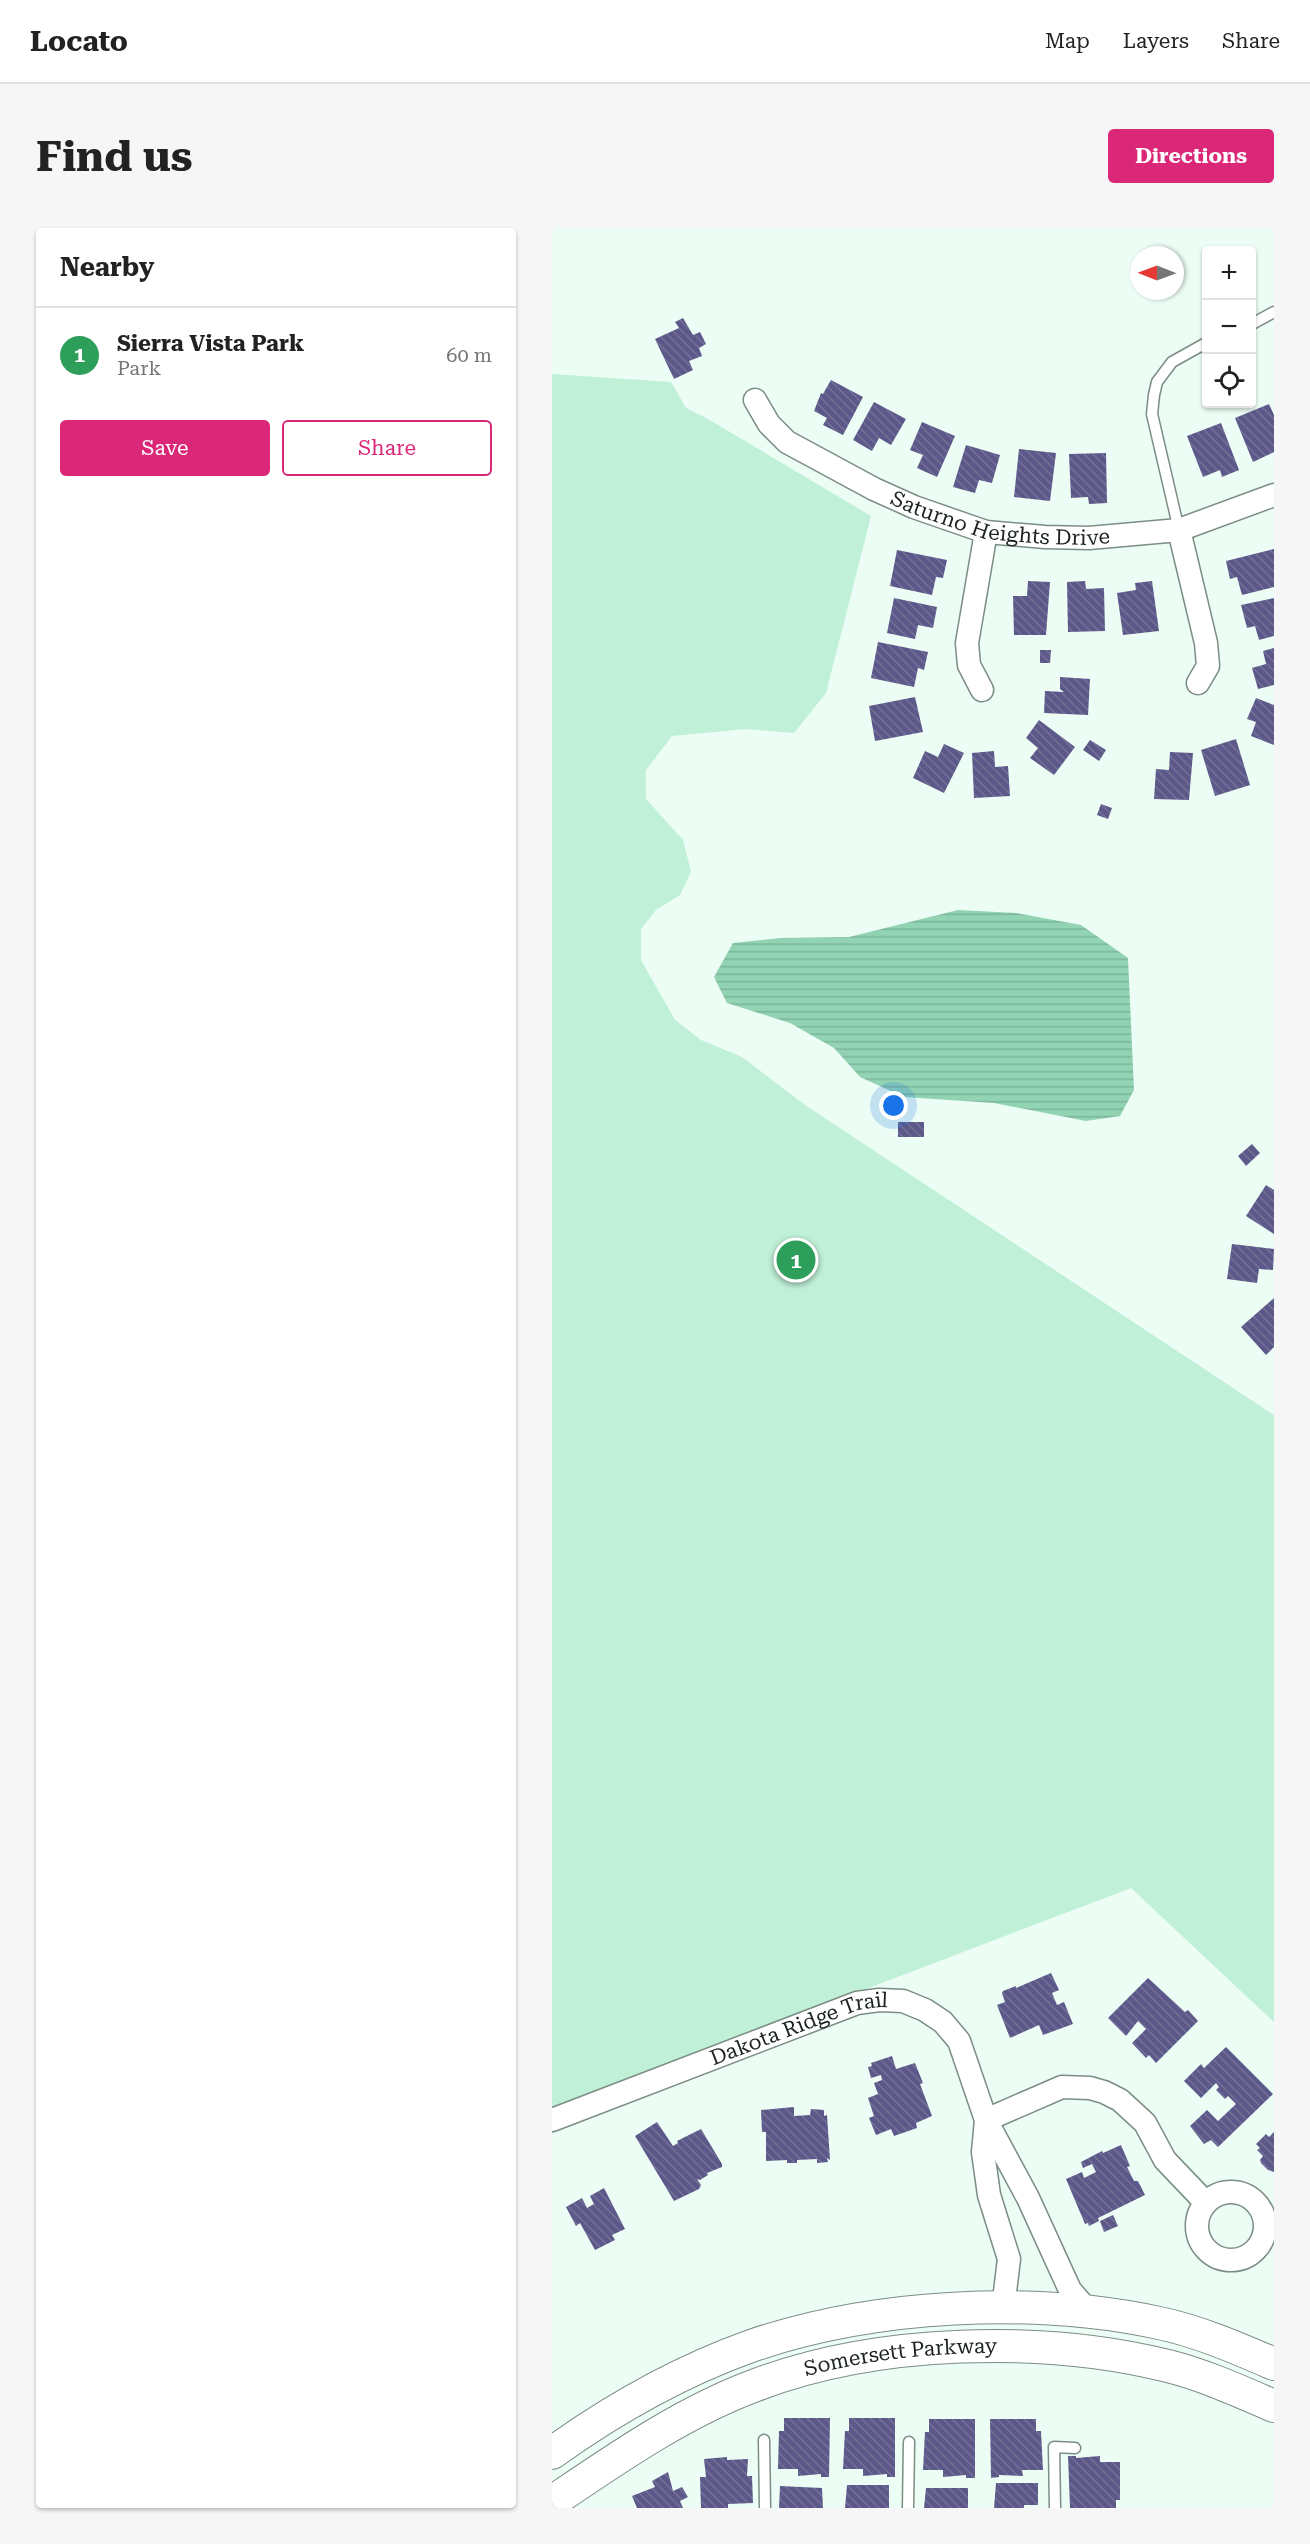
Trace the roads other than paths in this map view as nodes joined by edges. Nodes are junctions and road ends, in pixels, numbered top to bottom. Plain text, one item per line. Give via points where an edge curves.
1 (1274, 312) edge
2 (1256, 321) edge
3 (1202, 345) edge
4 (755, 400) dead end
5 (1274, 495) edge
6 (1179, 530) junction
7 (986, 532) junction
8 (1198, 683) dead end
9 (982, 690) dead end
10 (552, 2120) edge
11 (986, 2120) junction
12 (1206, 2203) dead end
13 (1003, 2308) junction
14 (1089, 2312) junction
15 (1274, 2364) edge
16 (1274, 2406) edge
17 (764, 2440) dead end
18 (909, 2442) dead end
19 (1075, 2448) dead end
20 (552, 2453) edge
21 (552, 2502) edge
22 (765, 2508) edge
23 (908, 2508) edge
24 (1055, 2508) edge

1 - 2 lane
3 - 6 lane via 1172,362 1160,376 1154,395 1152,414
4 - 7 street, Saturno Heights Drive via 769,424 787,441 894,498
5 - 6 street, Saturno Heights Drive
6 - 7 street, Saturno Heights Drive via 1089,538
6 - 8 street via 1206,643 1208,666
7 - 9 street via 967,643 969,665
10 - 11 street, Dakota Ridge Trail via 856,2002 879,2000 903,2001 943,2022 958,2041
11 - 12 street via 1062,2087 1104,2092 1120,2100 1145,2123 1165,2160
11 - 13 street, Dakota Ridge Trail via 983,2152 989,2195 1009,2259
11 - 14 street, Dakota Ridge Trail via 1023,2187 1070,2290
13 - 14 main road, Somersett Parkway
13 - 20 main road, Somersett Parkway via 953,2309 840,2323 750,2347 692,2371
14 - 15 main road, Somersett Parkway via 1160,2323
16 - 21 main road, Somersett Parkway via 1169,2366 1102,2353 1012,2347 870,2355 809,2367 754,2385 633,2447
17 - 22 lane
18 - 23 lane
19 - 24 lane via 1054,2447

